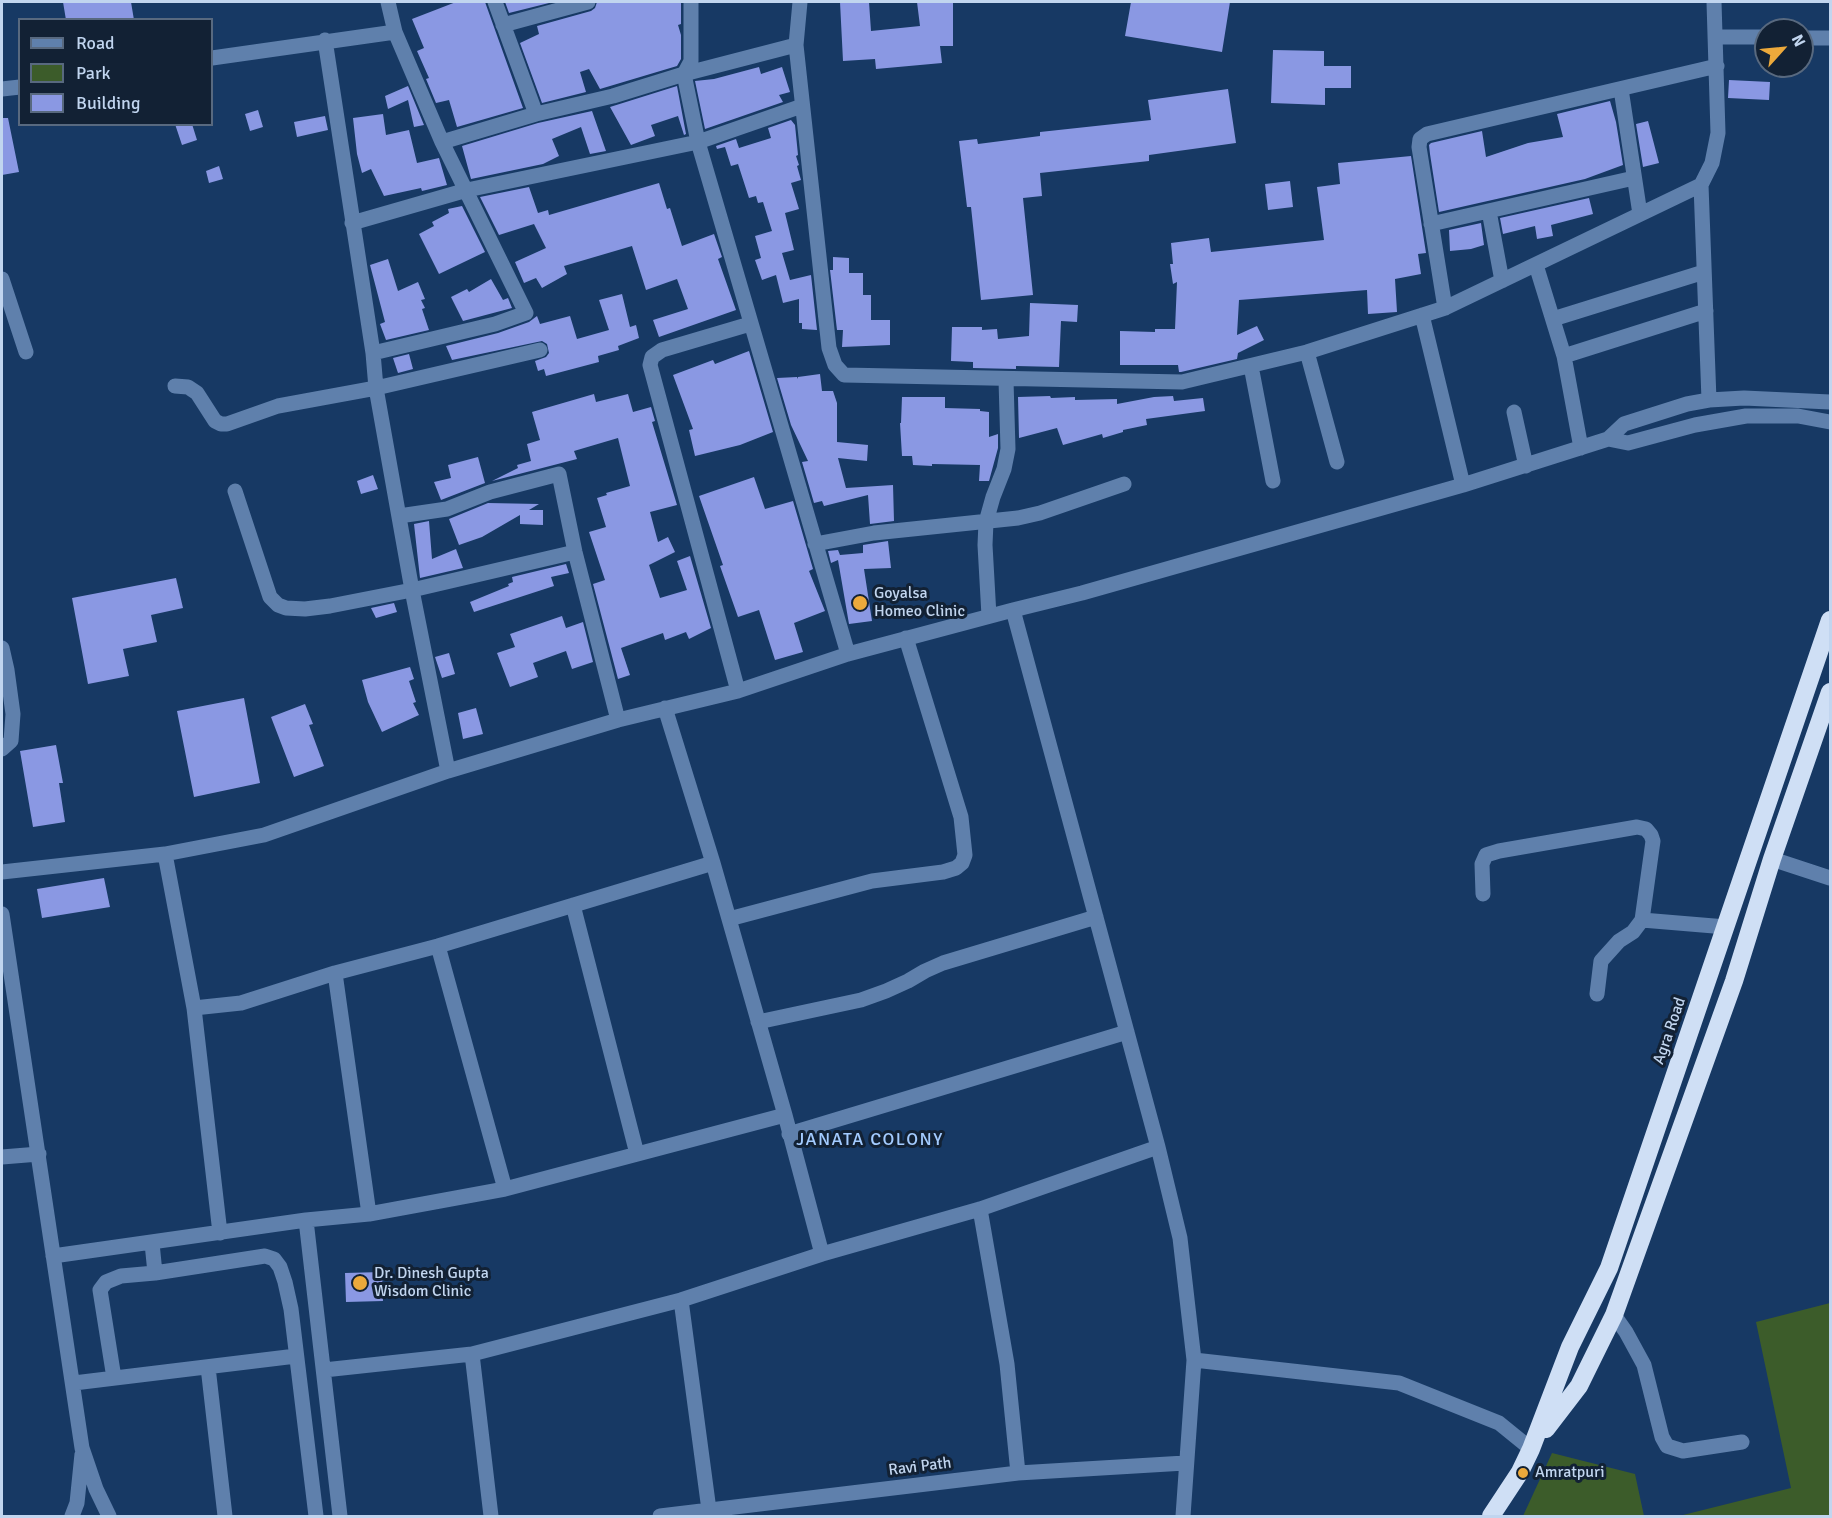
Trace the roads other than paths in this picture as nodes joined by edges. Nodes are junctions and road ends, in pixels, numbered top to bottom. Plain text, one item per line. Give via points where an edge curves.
1 (388, 2) edge
2 (495, 2) edge
3 (588, 2) edge
4 (691, 2) edge
5 (800, 2) edge
6 (1714, 2) edge
7 (503, 25) junction
8 (395, 32) junction
9 (1715, 37) junction
10 (1754, 37) edge
11 (1814, 38) edge
12 (1830, 38) edge
13 (325, 40) junction
14 (796, 45) junction
15 (213, 58) edge
16 (1717, 66) junction
17 (684, 74) junction
18 (18, 87) edge
19 (2, 89) edge
20 (1621, 89) junction
21 (802, 106) junction
22 (537, 114) junction
23 (442, 142) junction
24 (698, 142) junction
25 (1634, 178) junction
26 (1701, 185) junction
27 (467, 190) junction
28 (1488, 211) junction
29 (1640, 214) junction
30 (352, 223) junction
31 (1431, 224) junction
32 (1536, 265) junction
33 (1704, 272) junction
34 (2, 279) edge
35 (1502, 281) junction
36 (1444, 308) junction
37 (1706, 311) junction
38 (1422, 315) junction
39 (1553, 319) junction
40 (750, 324) junction
41 (540, 350) dead end
42 (26, 352) dead end
43 (1307, 352) junction
44 (373, 353) junction
45 (1564, 357) junction
46 (1251, 366) junction
47 (1006, 380) junction
48 (175, 386) dead end
49 (376, 388) junction
50 (1709, 400) junction
51 (1830, 402) edge
52 (1688, 404) junction
53 (1514, 412) dead end
54 (1830, 422) edge
55 (1695, 425) junction
56 (1608, 439) junction
57 (1581, 448) junction
58 (1337, 462) dead end
59 (1526, 466) junction
60 (1273, 481) dead end
61 (1124, 484) dead end
62 (1463, 485) junction
63 (235, 491) dead end
64 (399, 516) junction
65 (986, 522) junction
66 (815, 544) junction
67 (575, 552) junction
68 (412, 590) junction
69 (1013, 609) junction
70 (989, 616) junction
71 (1830, 620) edge
72 (906, 638) junction
73 (2, 648) edge
74 (848, 654) junction
75 (738, 691) junction
76 (1830, 692) edge
77 (665, 708) junction
78 (618, 720) junction
79 (2, 749) edge
80 (448, 771) junction
81 (165, 854) junction
82 (1772, 860) junction
83 (713, 864) junction
84 (2, 872) edge
85 (1830, 878) edge
86 (1483, 894) dead end
87 (573, 904) junction
88 (2, 914) edge
89 (1096, 917) junction
90 (729, 919) junction
91 (1642, 920) junction
92 (1726, 927) junction
93 (438, 946) junction
94 (335, 973) junction
95 (1598, 994) dead end
96 (194, 1008) junction
97 (758, 1022) junction
98 (1127, 1032) junction
99 (784, 1115) junction
100 (789, 1134) junction
101 (1158, 1147) junction
102 (39, 1154) junction
103 (637, 1154) junction
104 (2, 1157) edge
105 (505, 1190) junction
106 (980, 1209) junction
107 (369, 1214) junction
108 (306, 1220) junction
109 (220, 1233) junction
110 (152, 1243) junction
111 (822, 1254) junction
112 (53, 1256) junction
113 (155, 1273) junction
114 (681, 1300) junction
115 (316, 1306) junction
116 (291, 1309) junction
117 (1614, 1315) junction
118 (472, 1354) junction
119 (296, 1356) junction
120 (1194, 1360) junction
121 (208, 1367) junction
122 (324, 1370) junction
123 (114, 1378) junction
124 (74, 1383) junction
125 (1743, 1442) dead end
126 (82, 1448) junction
127 (1531, 1449) junction
128 (1185, 1463) junction
129 (334, 1466) junction
130 (310, 1470) junction
131 (1018, 1473) junction
132 (709, 1510) junction
133 (72, 1516) edge
134 (109, 1516) edge
135 (225, 1516) edge
136 (316, 1516) edge
137 (340, 1516) edge
138 (491, 1516) edge
139 (660, 1516) edge
140 (1183, 1516) edge
141 (1491, 1516) edge

1 - 8 street
2 - 7 street
3 - 7 street
4 - 17 street via 691,61
5 - 14 street
6 - 9 street
7 - 22 street
8 - 13 street
8 - 23 street
9 - 10 street
9 - 16 street
11 - 12 street
13 - 15 street
13 - 30 street
14 - 17 street
14 - 21 street
16 - 20 street
16 - 26 street via 1718,133 1712,164
17 - 22 street
17 - 24 street
18 - 19 street
20 - 25 street
20 - 31 street via 1427,134 1420,139 1419,147
21 - 24 street
21 - 47 street via 829,348 835,365 844,375
22 - 23 street
23 - 27 street
24 - 27 street
24 - 40 street
25 - 28 street
25 - 29 street
26 - 29 street
26 - 33 street
27 - 30 street
27 - 44 street via 526,314
28 - 31 street
28 - 35 street
29 - 32 street
30 - 44 street
31 - 36 street
32 - 35 street
32 - 39 street
33 - 37 street
33 - 39 street
34 - 42 street
35 - 36 street
36 - 38 street
37 - 45 street
37 - 50 street
38 - 43 street
38 - 62 street
39 - 45 street
40 - 66 street
40 - 75 street via 662,350 652,357 650,365
41 - 49 street
43 - 46 street
43 - 58 street
44 - 49 street
45 - 57 street
46 - 47 street via 1182,382
46 - 60 street
47 - 65 street via 1008,449
48 - 49 street via 189,387 197,393 221,424 278,406
49 - 64 street
50 - 51 street
50 - 52 street
52 - 55 street
52 - 56 street via 1624,424
53 - 59 street
54 - 55 street via 1798,416 1746,416
55 - 56 street via 1628,443
56 - 57 street
57 - 59 street
59 - 62 street
61 - 65 street via 1040,513
62 - 69 street
63 - 68 street via 270,597 278,605 305,609
64 - 67 street via 447,509 490,492 559,474
64 - 68 street
65 - 66 street via 874,533
65 - 70 street
66 - 74 street
67 - 68 street
67 - 78 street
68 - 80 street
69 - 70 street
69 - 89 street
70 - 72 street
71 - 92 highway, Agra Road
72 - 74 street
72 - 90 street via 961,817 965,855 962,863 943,872 872,881
73 - 79 street via 13,714 11,741
74 - 75 street
75 - 77 street
76 - 82 highway, Agra Road
77 - 78 street
77 - 83 street
78 - 80 street
80 - 81 street via 264,835
81 - 84 street
81 - 96 street
82 - 85 street
82 - 117 highway, Agra Road via 1734,981
83 - 87 street
83 - 90 street
86 - 91 street via 1482,864 1486,855 1637,827 1646,829 1653,841
87 - 93 street
87 - 103 street
88 - 102 street
89 - 97 street via 944,963 861,1000
89 - 98 street
90 - 97 street
91 - 92 street
91 - 95 street via 1601,961
92 - 127 highway, Agra Road via 1612,1258 1570,1347
93 - 94 street
93 - 105 street
94 - 96 street via 241,1003
94 - 107 street
96 - 109 street
97 - 99 street
98 - 100 street
98 - 101 street
99 - 100 street
99 - 103 street
100 - 111 street
101 - 106 street
101 - 120 street via 1180,1238
102 - 104 street
102 - 112 street
103 - 105 street
105 - 107 street
106 - 111 street
106 - 131 street via 1007,1364
107 - 108 street
108 - 109 street
108 - 115 street
109 - 110 street
110 - 112 street
110 - 113 street
111 - 114 street
112 - 124 street
113 - 116 street via 265,1256 280,1267
113 - 123 street via 121,1276 106,1282 100,1290
114 - 118 street
114 - 132 street
115 - 116 street
115 - 122 street
116 - 119 street
117 - 125 street via 1644,1365 1667,1446 1683,1451
117 - 127 highway, Agra Road via 1579,1386
118 - 122 street
118 - 138 street
119 - 121 street
119 - 130 street
120 - 127 street via 1399,1383 1499,1423
120 - 128 street
121 - 123 street
121 - 135 street
122 - 129 street
123 - 124 street
124 - 126 street
126 - 133 street via 77,1503
126 - 134 street
127 - 141 highway, Agra Road
128 - 131 street, Ravi Path
128 - 140 street
129 - 130 street
129 - 137 street
130 - 136 street
131 - 132 street, Ravi Path
132 - 139 street, Ravi Path

